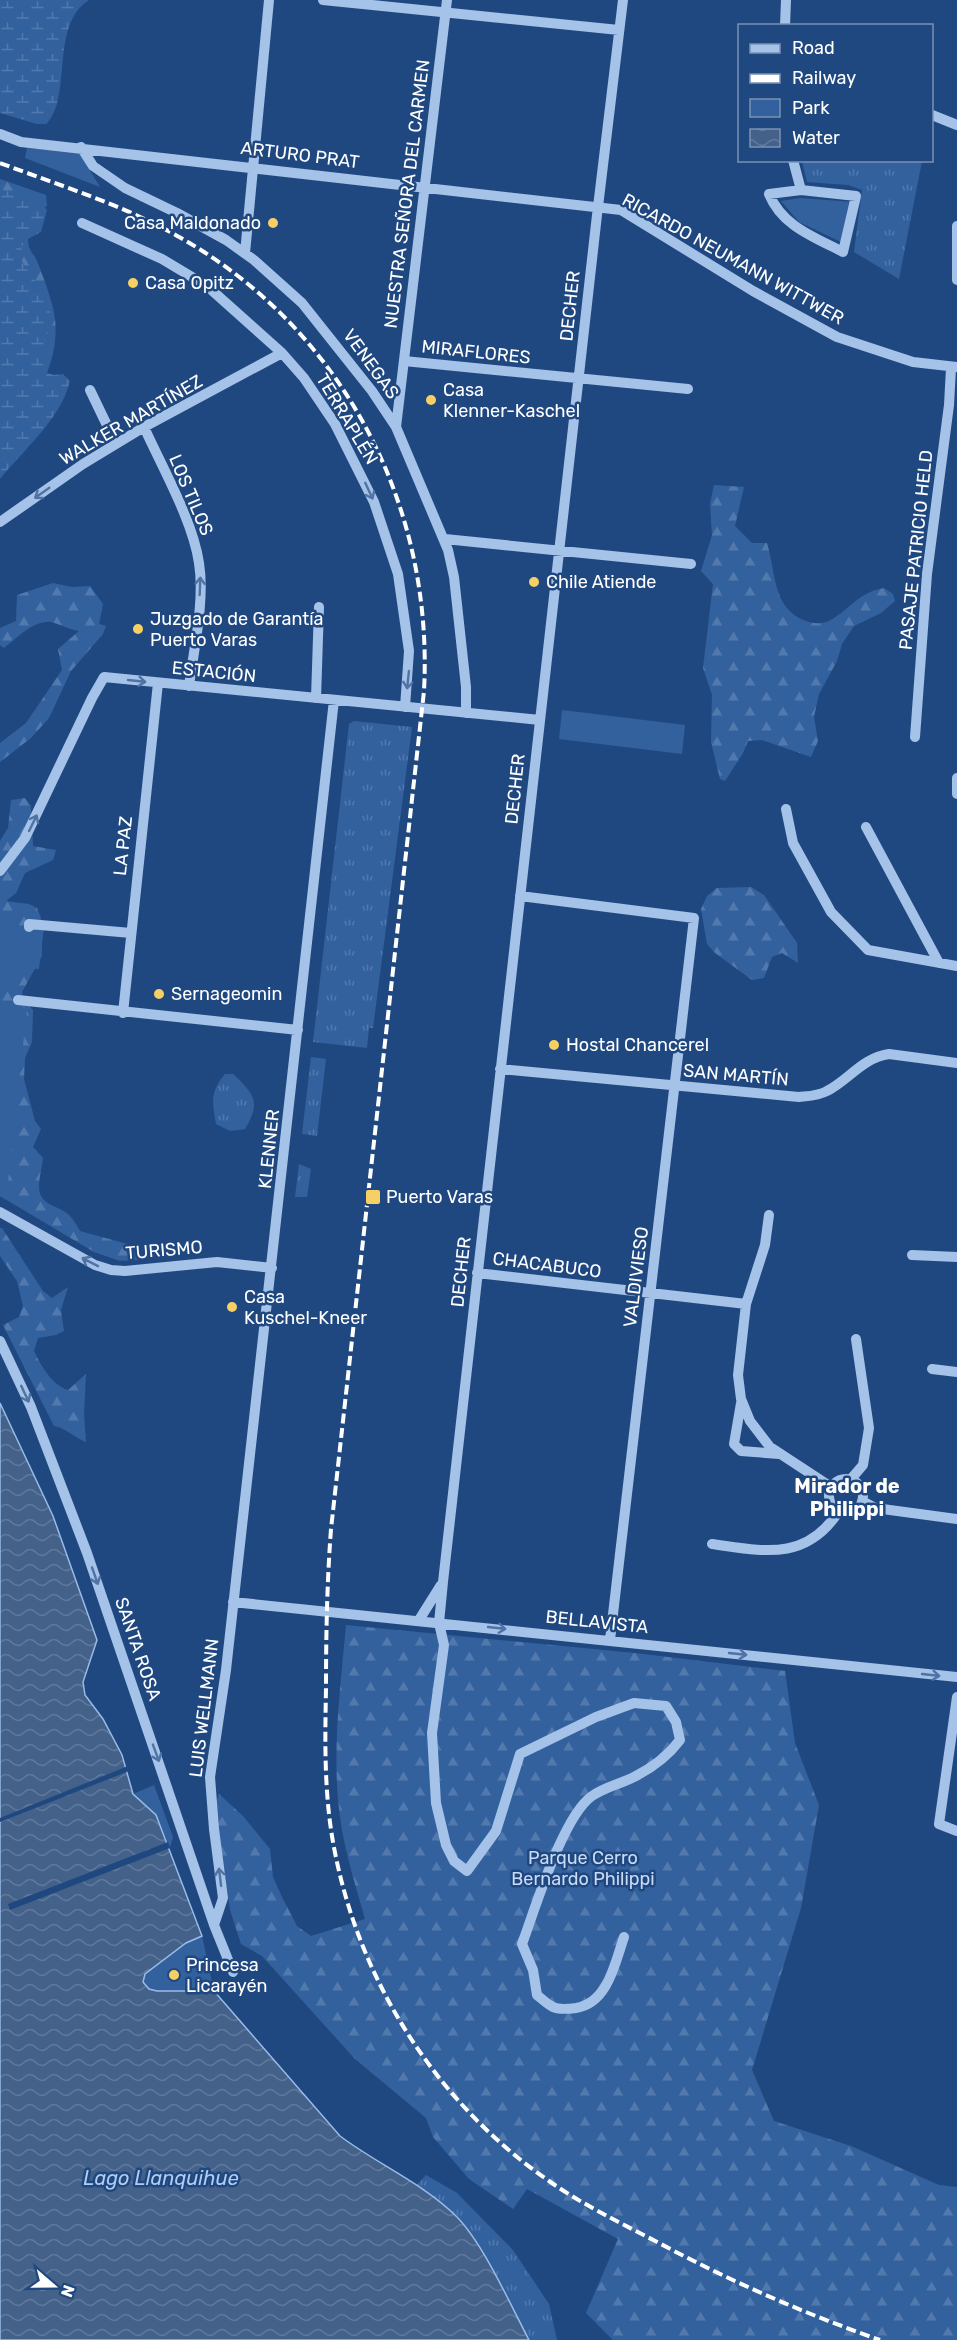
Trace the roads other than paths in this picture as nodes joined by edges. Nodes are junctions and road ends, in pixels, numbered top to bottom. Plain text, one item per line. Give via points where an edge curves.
1 (268, 0) edge
2 (323, 0) edge
3 (447, 0) edge
4 (623, 0) edge
5 (786, 0) edge
6 (446, 13) junction
7 (785, 24) edge
8 (620, 30) junction
9 (933, 115) edge
10 (957, 125) edge
11 (0, 134) edge
12 (81, 147) junction
13 (794, 162) edge
14 (253, 166) junction
15 (425, 186) junction
16 (801, 190) junction
17 (598, 206) junction
18 (82, 223) dead end
19 (957, 226) edge
20 (245, 253) junction
21 (957, 280) edge
22 (282, 353) junction
23 (404, 361) junction
24 (954, 367) edge
25 (578, 379) junction
26 (688, 389) dead end
27 (90, 390) dead end
28 (144, 427) junction
29 (396, 427) junction
30 (116, 444) junction
31 (0, 522) edge
32 (445, 539) junction
33 (559, 550) junction
34 (691, 564) dead end
35 (319, 607) dead end
36 (158, 683) junction
37 (189, 686) junction
38 (316, 698) junction
39 (334, 700) junction
40 (405, 707) junction
41 (465, 713) junction
42 (540, 720) junction
43 (915, 737) dead end
44 (957, 778) edge
45 (957, 794) edge
46 (786, 809) dead end
47 (866, 827) dead end
48 (0, 871) edge
49 (520, 896) junction
50 (29, 927) dead end
51 (131, 933) junction
52 (939, 963) junction
53 (957, 966) edge
54 (18, 1000) dead end
55 (123, 1013) junction
56 (298, 1030) junction
57 (957, 1063) edge
58 (500, 1069) junction
59 (675, 1086) junction
60 (0, 1212) edge
61 (769, 1215) dead end
62 (912, 1255) dead end
63 (957, 1257) edge
64 (272, 1268) junction
65 (477, 1273) junction
66 (651, 1293) junction
67 (746, 1304) junction
68 (856, 1339) dead end
69 (0, 1341) edge
70 (932, 1369) dead end
71 (957, 1372) edge
72 (741, 1399) junction
73 (779, 1454) junction
74 (851, 1479) junction
75 (831, 1487) junction
76 (862, 1501) junction
77 (839, 1511) junction
78 (957, 1519) edge
79 (712, 1544) dead end
80 (443, 1582) junction
81 (234, 1602) junction
82 (419, 1620) junction
83 (439, 1623) junction
84 (610, 1640) junction
85 (957, 1677) edge
86 (957, 1697) edge
87 (957, 1831) edge
88 (214, 1925) junction
89 (624, 1937) dead end
90 (233, 1972) dead end

1 - 14 street
2 - 6 street
3 - 6 street, NUESTRA SEÑORA DEL CARMEN
4 - 8 street, DECHER
5 - 7 street
6 - 8 street
6 - 15 street, NUESTRA SEÑORA DEL CARMEN
8 - 17 street, DECHER
9 - 10 street
11 - 12 street, ARTURO PRAT via 21,142
12 - 14 street, ARTURO PRAT
12 - 20 street, VENEGAS via 93,166 125,188
13 - 16 street
14 - 15 street, ARTURO PRAT
14 - 20 street
15 - 17 street, ARTURO PRAT
15 - 23 street, NUESTRA SEÑORA DEL CARMEN
16 - 16 street via 769,194 775,209 795,227 843,252 856,196
17 - 24 street, RICARDO NEUMANN WITTWER via 621,210 837,337 913,362
17 - 25 street, DECHER
18 - 22 street, TERRAPLÉN via 195,278
19 - 21 street
20 - 29 street, VENEGAS via 302,303 347,357
22 - 28 street, WALKER MARTÍNEZ
22 -> 40 street, TERRAPLÉN via 335,424 369,490 392,553 408,636
23 - 25 street, MIRAFLORES
23 - 29 street, NUESTRA SEÑORA DEL CARMEN
24 - 43 street, PASAJE PATRICIO HELD via 927,574
25 - 26 street, MIRAFLORES
25 - 33 street, DECHER
27 - 30 street
28 - 30 street, WALKER MARTÍNEZ
37 -> 28 street, LOS TILOS via 200,588 199,563 192,534
29 - 32 street, VENEGAS
30 -> 31 street, WALKER MARTÍNEZ
32 - 33 street
32 - 41 street, VENEGAS via 454,576 466,687
33 - 34 street
33 - 42 street, DECHER
35 - 38 street
36 - 37 street, ESTACIÓN
48 -> 36 street, ESTACIÓN via 25,838 104,677
36 - 51 street, LA PAZ
37 - 38 street, ESTACIÓN
38 - 39 street, ESTACIÓN
39 - 40 street, ESTACIÓN
39 - 56 street, KLENNER
40 - 41 street, ESTACIÓN
41 - 42 street, ESTACIÓN
42 - 49 street, DECHER
44 - 45 street
46 - 52 street via 793,843 831,912 868,950
47 - 52 street
49 - 58 street, DECHER
49 - 59 street, VALDIVIESO via 694,918
50 - 51 street
51 - 55 street, LA PAZ
52 - 53 street
54 - 55 street
55 - 56 street
56 - 64 street, KLENNER
57 - 59 street, SAN MARTÍN via 878,1056 828,1090 799,1097
58 - 59 street, SAN MARTÍN
58 - 65 street, DECHER
59 - 66 street, VALDIVIESO
64 -> 60 street, TURISMO via 217,1262 111,1270
61 - 67 street via 765,1245
62 - 63 street
64 - 81 street, KLENNER
65 - 66 street, CHACABUCO
65 - 80 street, DECHER
66 - 67 street, CHACABUCO
66 - 84 street, VALDIVIESO
67 - 72 street via 738,1375
68 - 74 street via 869,1428 862,1465
69 -> 88 street, SANTA ROSA via 31,1407 87,1552
70 - 71 street
72 - 73 street via 756,1430
72 - 73 street via 734,1444 741,1451
73 - 75 street
74 - 75 street via 842,1479
74 - 76 street via 860,1486
75 - 77 street via 830,1501
76 - 77 street via 850,1512
76 - 78 street via 875,1508
77 - 79 street via 821,1534 795,1547 763,1551
80 - 82 street, DECHER
80 - 83 street, DECHER
81 - 82 street, BELLAVISTA
88 -> 81 street, LUIS WELLMANN via 223,1898 210,1777
82 - 83 street, BELLAVISTA
83 -> 84 street, BELLAVISTA
83 - 89 street, DECHER via 444,1645 432,1733 436,1803 446,1845 454,1861 467,1871 496,1831 520,1754 633,1703 666,1706 676,1722 680,1740 667,1757 635,1777 591,1796 578,1810 546,1876 522,1944 533,1970 537,1995 555,2008 583,2007 595,1999 608,1981
84 -> 85 street, BELLAVISTA
86 - 87 street via 939,1824
88 - 90 street, SANTA ROSA

